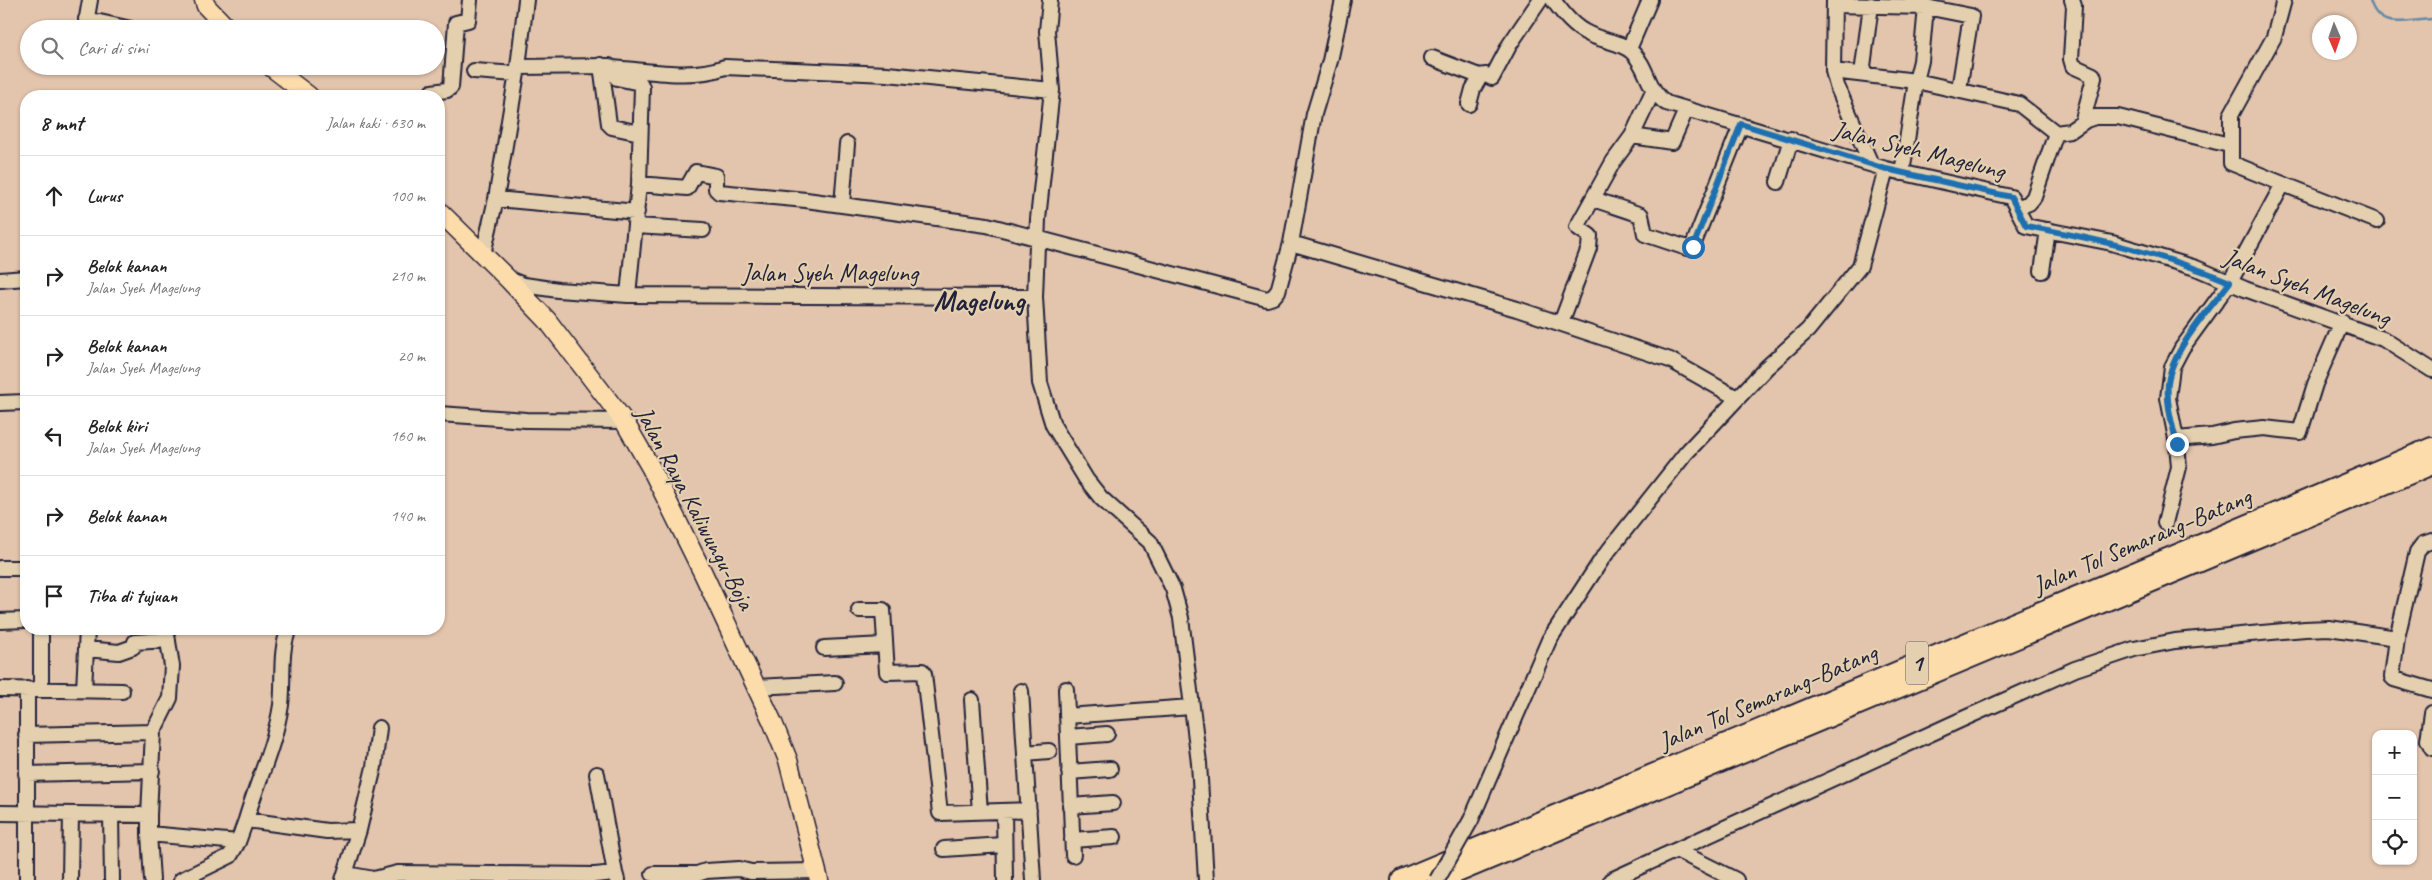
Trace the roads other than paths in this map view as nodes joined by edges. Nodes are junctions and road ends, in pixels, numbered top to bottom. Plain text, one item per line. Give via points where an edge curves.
1 (90, 0) edge
2 (204, 0) edge
3 (470, 0) edge
4 (526, 0) edge
5 (1050, 0) edge
6 (1343, 0) edge
7 (1540, 0) edge
8 (1552, 0) edge
9 (1650, 0) edge
10 (2072, 0) edge
11 (2284, 0) edge
12 (1834, 3) edge
13 (1871, 6) junction
14 (1926, 7) junction
15 (87, 20) edge
16 (219, 20) edge
17 (1628, 49) junction
18 (1432, 58) dead end
19 (606, 66) junction
20 (474, 71) dead end
21 (517, 71) junction
22 (1833, 71) junction
23 (1862, 74) junction
24 (282, 75) edge
25 (1480, 77) junction
26 (1916, 81) junction
27 (1959, 89) junction
28 (301, 90) edge
29 (445, 90) edge
30 (1052, 90) junction
31 (1653, 91) junction
32 (1469, 104) dead end
33 (1686, 110) junction
34 (2082, 122) junction
35 (1741, 124) junction
36 (640, 133) junction
37 (2056, 133) junction
38 (1632, 136) junction
39 (1791, 139) junction
40 (847, 144) dead end
41 (2229, 145) junction
42 (1871, 164) junction
43 (1886, 169) junction
44 (1902, 173) junction
45 (1778, 182) dead end
46 (639, 184) junction
47 (2283, 184) junction
48 (496, 199) junction
49 (1593, 199) junction
50 (842, 205) junction
51 (2017, 208) junction
52 (637, 212) junction
53 (445, 218) edge
54 (2378, 222) dead end
55 (635, 226) junction
56 (703, 230) dead end
57 (2048, 230) junction
58 (1037, 239) junction
59 (1291, 243) junction
60 (484, 254) junction
61 (2042, 271) dead end
62 (20, 278) edge
63 (508, 279) junction
64 (0, 280) edge
65 (2230, 282) junction
66 (628, 294) junction
67 (1035, 297) junction
68 (2342, 322) junction
69 (1560, 323) junction
70 (2432, 370) edge
71 (1737, 398) junction
72 (20, 402) edge
73 (0, 403) edge
74 (445, 414) edge
75 (624, 421) junction
76 (2176, 439) junction
77 (2432, 448) edge
78 (2432, 464) edge
79 (2165, 524) dead end
80 (2432, 541) edge
81 (0, 568) edge
82 (20, 568) edge
83 (859, 610) dead end
84 (0, 620) edge
85 (20, 620) edge
86 (40, 635) edge
87 (87, 635) edge
88 (163, 635) edge
89 (167, 635) edge
90 (287, 635) edge
91 (2397, 638) junction
92 (885, 644) junction
93 (824, 648) dead end
94 (86, 649) junction
95 (835, 683) dead end
96 (756, 687) junction
97 (0, 689) edge
98 (34, 689) junction
99 (1066, 689) dead end
100 (84, 690) junction
101 (2432, 690) edge
102 (122, 691) dead end
103 (1021, 691) dead end
104 (972, 700) dead end
105 (1191, 707) junction
106 (2432, 713) edge
107 (1067, 716) junction
108 (379, 728) dead end
109 (153, 732) junction
110 (1107, 734) dead end
111 (26, 735) junction
112 (1068, 737) junction
113 (2432, 748) edge
114 (1050, 751) dead end
115 (1025, 753) junction
116 (1110, 769) dead end
117 (152, 771) junction
118 (1069, 772) junction
119 (26, 774) junction
120 (596, 774) dead end
121 (1113, 803) dead end
122 (1070, 806) junction
123 (1029, 810) junction
124 (1004, 811) junction
125 (26, 812) junction
126 (980, 812) junction
127 (0, 813) edge
128 (71, 814) junction
129 (111, 814) junction
130 (149, 814) junction
131 (246, 820) junction
132 (359, 830) junction
133 (149, 834) junction
134 (1114, 837) dead end
135 (1072, 840) junction
136 (238, 842) junction
137 (1003, 845) junction
138 (944, 849) dead end
139 (1678, 851) junction
140 (1073, 855) dead end
141 (653, 874) dead end
142 (1206, 874) edge
143 (616, 876) edge
144 (819, 876) edge
145 (344, 877) edge
146 (27, 880) edge
147 (70, 880) edge
148 (112, 880) edge
149 (152, 880) edge
150 (181, 880) edge
151 (1005, 880) edge
152 (1033, 880) edge
153 (1402, 880) edge
154 (1437, 880) edge
155 (1611, 880) edge
156 (1736, 880) edge

1 - 15 street
2 - 16 main road
3 - 29 street via 468,20 456,23 451,87
4 - 21 street
5 - 30 street via 1047,31
6 - 59 street via 1314,114
7 - 25 street via 1510,44 1494,76
8 - 17 street via 1584,32
9 - 17 street
10 - 34 street via 2072,63 2094,78
11 - 41 street via 2274,37 2231,115
12 - 13 street
12 - 22 street
13 - 14 street
13 - 23 street
14 - 26 street
14 - 27 street via 1971,16
17 - 31 street via 1642,66
18 - 25 street
19 - 21 street
19 - 30 street via 686,73 711,72 725,66 878,73
19 - 36 street via 617,78 642,85
19 - 36 street via 609,124
20 - 21 street
21 - 48 street
22 - 23 street
22 - 42 street
23 - 26 street
24 - 28 main road
25 - 32 street
26 - 27 street
26 - 44 street
27 - 37 street via 2019,104
30 - 58 street
31 - 33 street, Jalan Syeh Magelung via 1666,103
31 - 38 street
33 - 35 street, Jalan Syeh Magelung
33 - 38 street via 1672,142
34 - 37 street via 2070,131
34 - 41 street via 2095,117 2128,117
35 - 39 street, Jalan Syeh Magelung
35 - 49 street via 1692,248 1645,234 1641,215
36 - 46 street
37 - 51 street via 2034,197
38 - 49 street
39 - 42 street, Jalan Syeh Magelung
39 - 45 street
40 - 50 street
41 - 47 street via 2229,160 2235,166
42 - 43 street, Jalan Syeh Magelung
43 - 44 street, Jalan Syeh Magelung
43 - 71 street via 1859,247 1860,266 1824,312
44 - 51 street, Jalan Syeh Magelung via 2011,197
46 - 50 street via 687,188 696,172 716,176 719,192
46 - 52 street
47 - 54 street
47 - 65 street
48 - 52 street
48 - 60 street
49 - 69 street via 1577,228 1590,236 1589,248
50 - 58 street via 987,225
51 - 57 street, Jalan Syeh Magelung via 2023,224
52 - 55 street
53 - 60 main road, Jalan Raya Kaliwungu-Boja
55 - 56 street
55 - 66 street
57 - 61 street
57 - 65 street, Jalan Syeh Magelung via 2130,248
58 - 59 street via 1267,299 1278,291
58 - 67 street
59 - 69 street
60 - 63 main road, Jalan Raya Kaliwungu-Boja
62 - 64 street
63 - 66 street, Jalan Syeh Magelung via 519,284 558,290
63 - 75 main road, Jalan Raya Kaliwungu-Boja via 547,320
65 - 68 street, Jalan Syeh Magelung
65 - 76 street via 2172,367 2168,398
66 - 67 street, Jalan Syeh Magelung
67 - 105 street via 1040,383 1053,425 1101,498 1150,542 1173,589 1181,618
68 - 70 street, Jalan Syeh Magelung via 2383,339
68 - 76 street via 2315,384 2300,432 2264,428
69 - 71 street via 1670,360
71 - 154 street, bridge via 1617,538 1549,640 1471,820
72 - 73 street
74 - 75 street via 526,420
75 - 96 main road, Jalan Raya Kaliwungu-Boja via 666,498
76 - 79 street via 2179,467
77 - 153 highway, Jalan Tol Semarang–Batang / 1
78 - 154 highway, Jalan Tol Semarang–Batang / 1
80 - 91 street via 2423,544 2417,552
81 - 82 street
83 - 92 street via 883,610
84 - 85 street
86 - 98 street
87 - 94 street
88 - 94 street via 135,642 133,647 119,652
89 - 109 street via 172,666 170,698
90 - 131 street via 281,706
91 - 101 street via 2394,680
91 - 139 street via 2329,628 2305,629 2175,641 2134,649 2075,669 1806,789
92 - 93 street
92 - 126 street via 888,672 922,671 924,674 940,813
94 - 100 street
95 - 96 street
96 - 144 main road, Jalan Raya Kaliwungu-Boja via 788,760
97 - 98 street
98 - 100 street
98 - 111 street
99 - 107 street
100 - 102 street
103 - 115 street
104 - 126 street
105 - 107 street
105 - 142 street via 1199,763
106 - 113 street via 2428,740
107 - 112 street
108 - 132 street via 374,767
109 - 111 street
109 - 117 street
110 - 112 street
111 - 119 street
112 - 118 street
114 - 115 street
115 - 123 street
116 - 118 street
117 - 119 street
117 - 130 street
118 - 122 street
119 - 125 street
120 - 143 street
121 - 122 street
122 - 135 street
123 - 124 street
123 - 152 street
124 - 126 street
124 - 137 street
125 - 127 street
125 - 128 street
125 - 146 street
128 - 129 street
128 - 147 street
129 - 130 street
129 - 148 street
130 - 133 street
131 - 132 street via 327,831
131 - 136 street
132 - 145 street
133 - 136 street
133 - 149 street
134 - 135 street
135 - 140 street
136 - 150 street via 230,856
137 - 138 street
137 - 151 street
139 - 155 street
139 - 156 street
141 - 144 street via 697,874 739,869
143 - 145 street via 398,873 368,879

